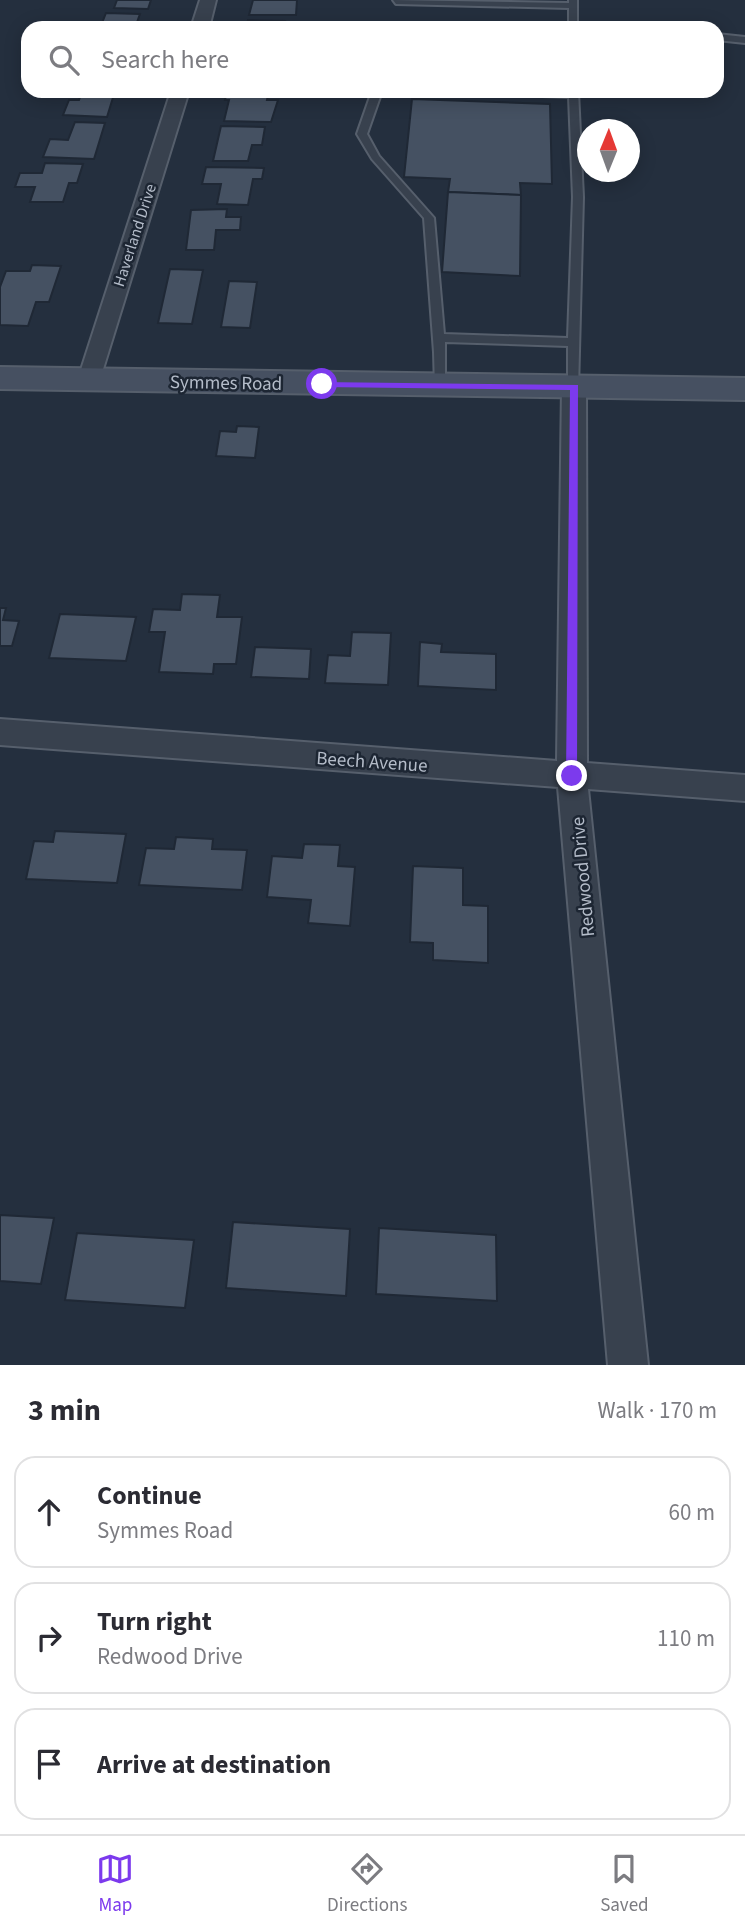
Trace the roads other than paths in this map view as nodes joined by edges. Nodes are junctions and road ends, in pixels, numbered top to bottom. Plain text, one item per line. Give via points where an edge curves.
1 (208, 0) edge
2 (573, 3) edge
3 (394, 14) edge
4 (202, 21) edge
5 (573, 21) edge
6 (724, 38) edge
7 (745, 40) edge
8 (178, 98) edge
9 (375, 98) edge
10 (573, 98) edge
11 (438, 338) junction
12 (574, 342) junction
13 (0, 378) edge
14 (89, 379) junction
15 (439, 385) junction
16 (574, 387) junction
17 (745, 389) edge
18 (0, 732) edge
19 (572, 776) junction
20 (745, 788) edge
21 (628, 1365) edge

1 - 4 street
2 - 3 lane
2 - 5 lane
6 - 7 lane
8 - 14 street, Haverland Drive
9 - 11 lane via 362,134 385,170 429,218
10 - 12 lane via 578,197
11 - 12 lane
11 - 15 lane
12 - 16 lane
13 - 14 street, Symmes Road
14 - 15 street, Symmes Road
15 - 16 street, Symmes Road
16 - 17 street, Symmes Road
16 - 19 street, Redwood Drive
18 - 19 street, Beech Avenue
19 - 20 street, Beech Avenue
19 - 21 street, Redwood Drive

